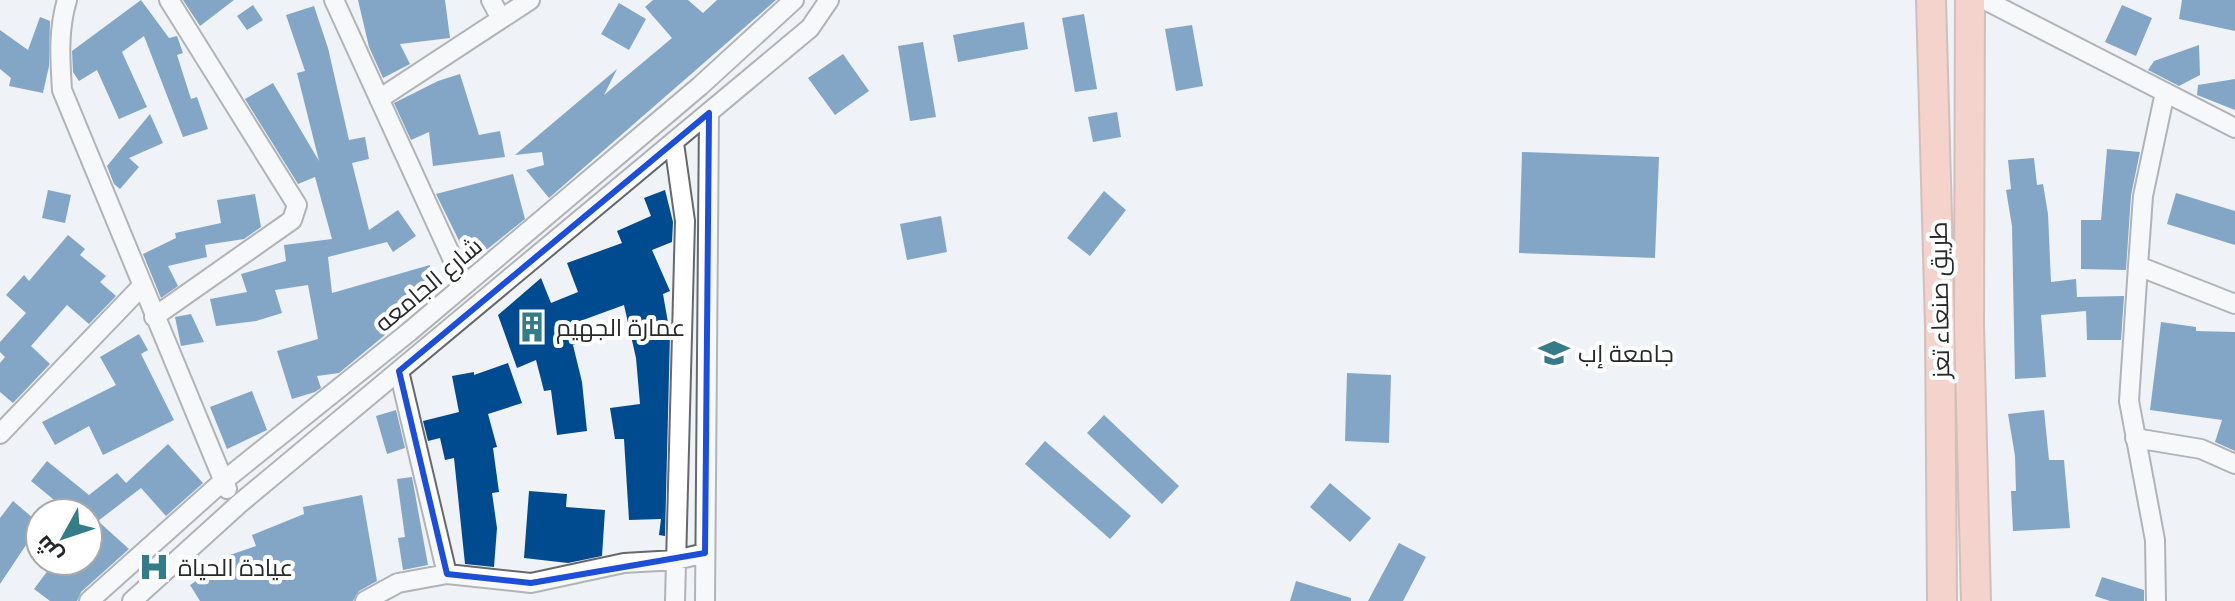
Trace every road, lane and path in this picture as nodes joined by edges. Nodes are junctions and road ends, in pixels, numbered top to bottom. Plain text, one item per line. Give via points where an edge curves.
1 (67, 0) edge
2 (169, 0) edge
3 (334, 0) edge
4 (491, 0) edge
5 (530, 0) edge
6 (794, 0) edge
7 (829, 0) edge
8 (1931, 0) edge
9 (1970, 0) edge
10 (1985, 0) edge
11 (501, 19) junction
12 (2165, 92) junction
13 (379, 99) junction
14 (709, 113) junction
15 (2235, 128) edge
16 (674, 143) junction
17 (2138, 266) junction
18 (464, 284) junction
19 (141, 287) junction
20 (2235, 304) edge
21 (154, 317) junction
22 (399, 371) junction
23 (0, 434) edge
24 (2135, 438) junction
25 (2235, 464) edge
26 (221, 483) junction
27 (239, 504) junction
28 (705, 553) junction
29 (676, 560) junction
30 (447, 574) junction
31 (89, 601) edge
32 (132, 601) edge
33 (365, 601) edge
34 (675, 601) edge
35 (705, 601) edge
36 (1942, 601) edge
37 (1976, 601) edge
38 (2156, 601) edge

1 - 19 street via 60,51 62,90
2 - 21 street via 297,205 292,220
3 - 13 street
4 - 11 street
5 - 11 street
6 - 18 street, شارع الجامعه
7 - 14 street, شارع الجامعه via 810,28
8 - 36 highway, طريق صنعاء تعز
9 - 37 highway, طريق صنعاء تعز via 1969,325
10 - 12 street
11 - 13 street
12 - 15 street
12 - 17 street via 2143,196
13 - 18 street
14 - 16 street, شارع الجامعه
14 - 28 street
16 - 22 street, شارع الجامعه
16 - 29 street via 685,221
17 - 20 street
17 - 24 street via 2129,401
18 - 26 street, شارع الجامعه
19 - 21 street
19 - 23 street
21 - 26 street
22 - 27 street, شارع الجامعه
22 - 30 street
24 - 25 street via 2201,449
24 - 38 street via 2155,540
26 - 27 street
26 - 31 street, شارع الجامعه
27 - 32 street, شارع الجامعه
28 - 29 street
28 - 35 street
29 - 30 street via 624,563 531,583
29 - 34 street
30 - 33 street via 398,583

